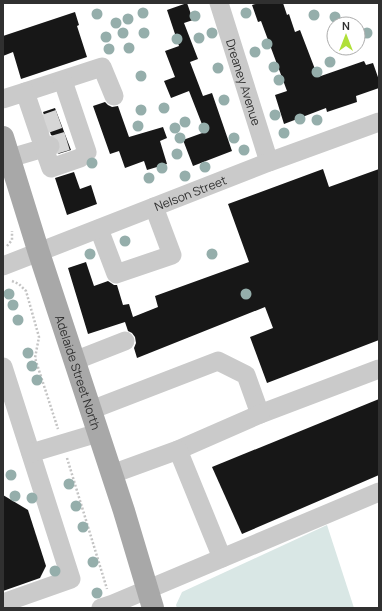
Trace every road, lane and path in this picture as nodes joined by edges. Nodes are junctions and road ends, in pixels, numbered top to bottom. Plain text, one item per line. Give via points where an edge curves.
1 (219, 3) edge
2 (63, 81) junction
3 (25, 92) junction
4 (114, 96) dead end
5 (3, 99) edge
6 (53, 121) junction
7 (379, 122) edge
8 (3, 137) edge
9 (61, 143) junction
10 (10, 158) junction
11 (269, 162) junction
12 (154, 207) junction
13 (12, 229) dead end
14 (99, 229) junction
15 (3, 248) edge
16 (38, 253) junction
17 (6, 273) edge
18 (124, 341) dead end
19 (74, 361) junction
20 (3, 367) edge
21 (379, 369) edge
22 (91, 410) junction
23 (260, 414) junction
24 (58, 431) dead end
25 (98, 433) junction
26 (178, 450) junction
27 (31, 453) junction
28 (66, 454) dead end
29 (112, 474) junction
30 (379, 492) edge
31 (222, 558) junction
32 (151, 599) edge
33 (105, 601) edge
34 (3, 603) edge

1 - 11 street, Dreaney Avenue
2 - 3 street
2 - 4 street via 102,67
2 - 6 street
3 - 5 street
3 - 6 street
6 - 9 street
6 - 9 street
7 - 11 street, Nelson Street
8 - 10 main road, Adelaide Street North
9 - 10 street
10 - 16 main road, Adelaide Street North
11 - 12 street, Nelson Street
12 - 14 street, Nelson Street
12 - 14 street via 172,255 116,274
13 - 15 path via 12,240
14 - 16 street, Nelson Street
16 - 17 street, Nelson Street
16 - 19 main road, Adelaide Street North
17 - 24 path via 26,291 39,336 35,358
18 - 19 street
19 - 22 main road, Adelaide Street North
20 - 27 street
21 - 23 street
22 - 23 street via 218,361 246,375
22 - 25 main road, Adelaide Street North
23 - 26 street
25 - 27 street
25 - 29 main road, Adelaide Street North
26 - 29 street
26 - 31 street
27 - 34 street via 71,579
28 - 33 path
29 - 32 main road, Adelaide Street North
30 - 31 street
31 - 32 street
32 - 33 street

